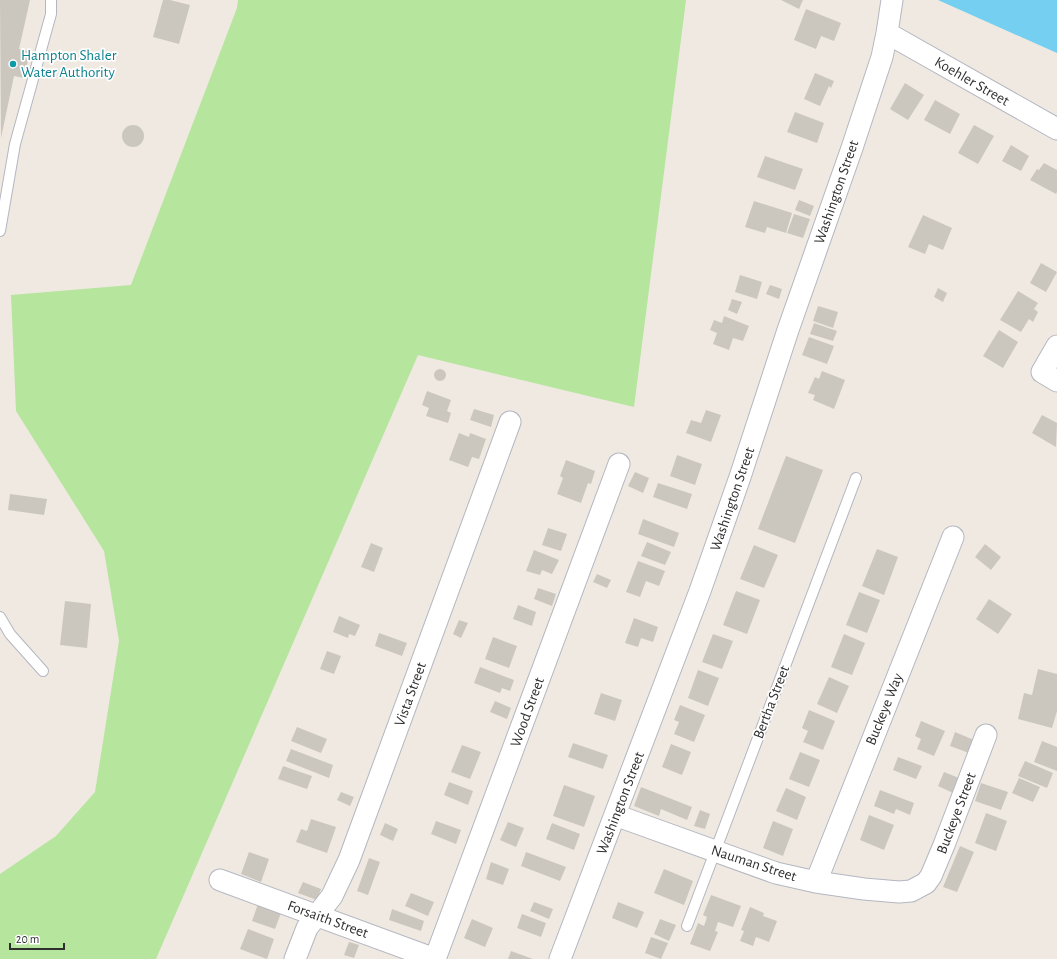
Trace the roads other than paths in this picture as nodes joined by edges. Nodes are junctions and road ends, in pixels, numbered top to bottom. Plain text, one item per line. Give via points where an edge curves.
1 (52, 0) edge
2 (892, 0) edge
3 (887, 33) junction
4 (1057, 129) edge
5 (0, 231) edge
6 (1057, 346) edge
7 (1050, 376) edge
8 (510, 422) dead end
9 (619, 464) dead end
10 (856, 478) dead end
11 (953, 537) dead end
12 (0, 617) edge
13 (43, 671) dead end
14 (986, 734) dead end
15 (615, 814) junction
16 (716, 850) junction
17 (220, 880) dead end
18 (816, 882) junction
19 (920, 887) joint
20 (317, 915) junction
21 (687, 926) dead end
22 (295, 959) edge
23 (435, 959) edge
24 (560, 959) edge

1 - 5 lane via 51,14 16,144
2 - 3 street, Washington Street
3 - 4 street, Koehler Street
3 - 15 street, Washington Street via 882,57 852,148 740,477 700,591
6 - 7 street
8 - 20 street, Vista Street via 348,860 332,896
9 - 23 street, Wood Street
10 - 16 lane, Bertha Street
11 - 18 street, Buckeye Way
12 - 13 lane via 10,634
14 - 19 street, Buckeye Street via 944,846 931,876
15 - 16 street, Nauman Street
15 - 24 street, Washington Street
16 - 18 street, Nauman Street via 776,873
16 - 21 lane, Bertha Street
17 - 20 street, Forsaith Street
18 - 19 street, Nauman Street via 899,892 912,891
20 - 22 street, Vista Street via 307,928
20 - 23 street, Forsaith Street

